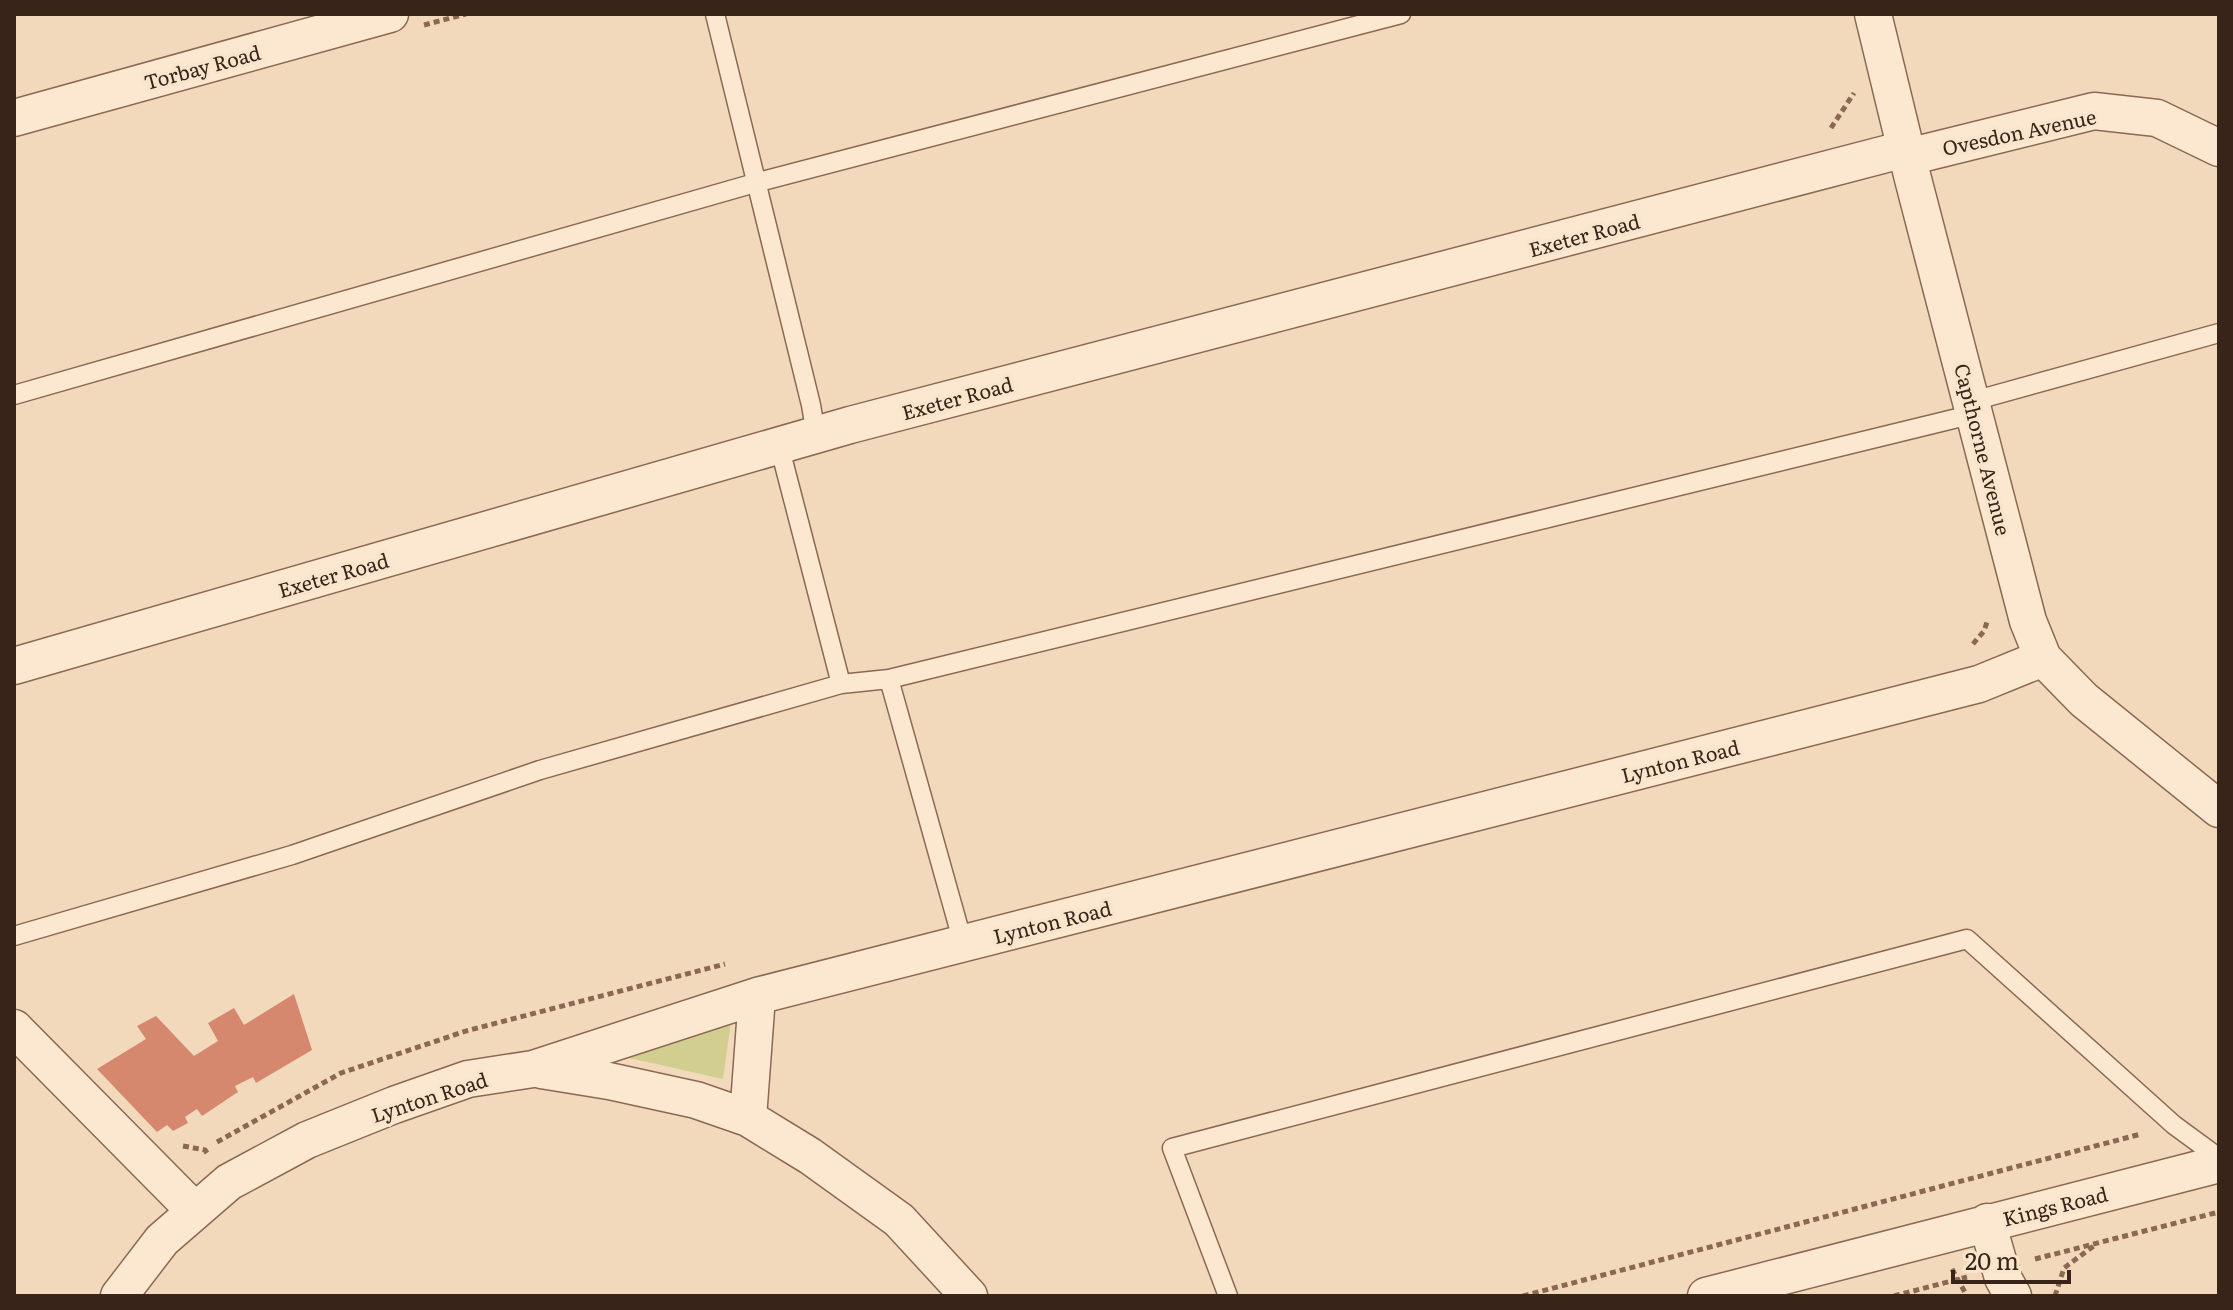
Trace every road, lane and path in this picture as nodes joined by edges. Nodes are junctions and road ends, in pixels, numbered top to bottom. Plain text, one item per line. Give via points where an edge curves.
1 (390, 14) edge
2 (715, 14) edge
3 (1401, 14) edge
4 (1873, 14) edge
5 (14, 118) edge
6 (2219, 148) edge
7 (1907, 153) junction
8 (755, 183) junction
9 (2219, 333) edge
10 (14, 395) edge
11 (1974, 408) junction
12 (816, 435) junction
13 (779, 445) junction
14 (2023, 599) junction
15 (1971, 647) dead end
16 (2043, 658) junction
17 (14, 666) edge
18 (889, 679) junction
19 (841, 684) junction
20 (2219, 809) edge
21 (14, 936) edge
22 (963, 943) junction
23 (727, 963) dead end
24 (757, 996) junction
25 (14, 1028) edge
26 (533, 1069) junction
27 (748, 1118) junction
28 (2174, 1125) junction
29 (2219, 1161) edge
30 (169, 1184) junction
31 (194, 1210) junction
32 (2219, 1212) edge
33 (1987, 1222) junction
34 (2006, 1282) edge
35 (119, 1296) edge
36 (969, 1296) edge
37 (1228, 1296) edge
38 (1523, 1296) edge
39 (1706, 1296) edge
40 (1894, 1296) edge

1 - 5 street, Torbay Road
2 - 8 lane
3 - 8 lane
4 - 7 street, Capthorne Avenue
6 - 7 street, Ovesdon Avenue via 2157,118 2094,111
7 - 11 street, Capthorne Avenue
7 - 12 street, Exeter Road
8 - 10 lane
8 - 12 lane
9 - 11 lane
11 - 14 street, Capthorne Avenue
11 - 18 lane
12 - 13 street, Exeter Road
13 - 17 street, Exeter Road
13 - 19 lane
14 - 15 path via 1994,604
14 - 16 street, Capthorne Avenue
16 - 20 street, Capthorne Avenue via 2084,700
16 - 22 street, Lynton Road via 1979,684
18 - 19 lane
18 - 22 lane
19 - 21 lane via 540,770 292,855
22 - 24 street, Lynton Road
23 - 30 path via 466,1031 341,1073 205,1150
24 - 26 street, Lynton Road
24 - 27 street
25 - 30 street
26 - 27 street via 681,1097
26 - 31 street, Lynton Road via 468,1079 307,1140 229,1182
27 - 36 street via 899,1220
28 - 29 lane
28 - 37 lane via 1967,939 1172,1148
28 - 38 path
29 - 33 street, Kings Road
30 - 31 street
31 - 35 street, Lynton Road via 162,1240
32 - 34 path
33 - 34 street
33 - 39 street, Kings Road
34 - 40 path

